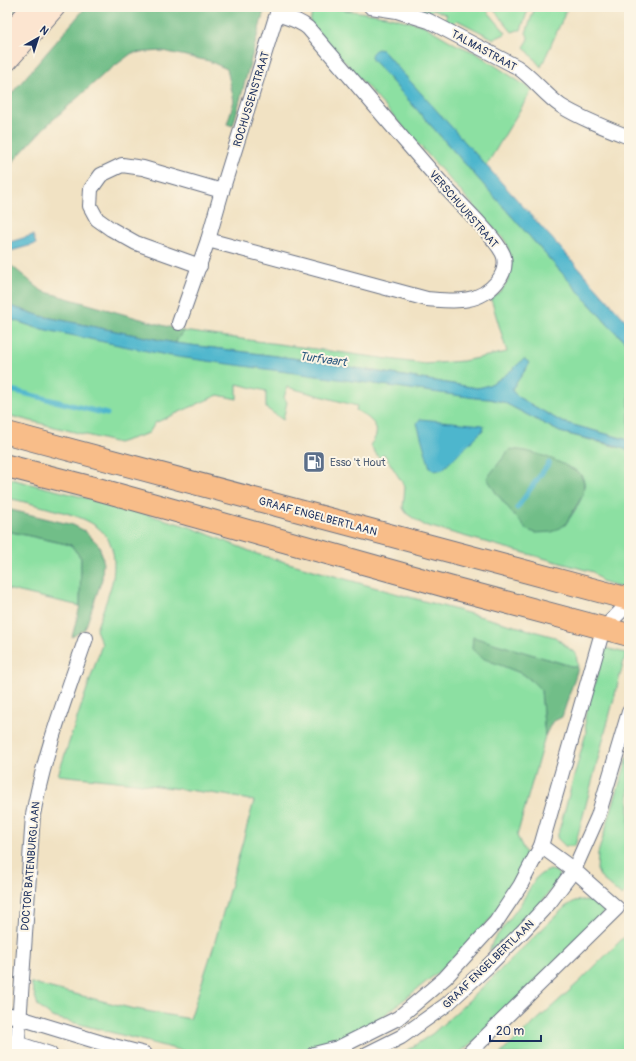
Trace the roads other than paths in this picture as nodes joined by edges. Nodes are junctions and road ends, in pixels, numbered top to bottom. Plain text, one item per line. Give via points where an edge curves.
1 (32, 7) edge
2 (55, 7) edge
3 (371, 7) edge
4 (278, 11) edge
5 (7, 36) edge
6 (7, 61) edge
7 (629, 137) edge
8 (222, 191) junction
9 (208, 240) junction
10 (200, 266) junction
11 (179, 323) dead end
12 (7, 433) edge
13 (7, 466) edge
14 (629, 599) edge
15 (629, 604) edge
16 (603, 629) junction
17 (629, 635) edge
18 (86, 638) dead end
19 (629, 712) edge
20 (541, 846) junction
21 (574, 870) junction
22 (14, 1016) edge
23 (14, 1046) edge
24 (50, 1054) edge
25 (145, 1054) edge
26 (314, 1054) edge
27 (367, 1054) edge
28 (468, 1054) edge

1 - 5 street
2 - 6 street
3 - 7 street, TALMASTRAAT via 423,19 459,36 517,67 574,114
4 - 8 street, ROCHUSSENSTRAAT
4 - 9 street, VERSCHUURSTRAAT via 308,28 497,244 504,256 505,268 491,290 478,298 457,301 427,299
8 - 9 street, ROCHUSSENSTRAAT
8 - 10 street via 144,168 122,165 101,175 91,189 90,206 96,219 111,230
9 - 10 street, ROCHUSSENSTRAAT
10 - 11 street, ROCHUSSENSTRAAT
12 - 14 main road, GRAAF ENGELBERTLAAN
13 - 16 main road via 216,521
15 - 16 street
16 - 17 main road
16 - 20 street, GRAAF ENGELBERTLAAN
18 - 22 street, DOCTOR BATENBURGLAAN via 55,726 37,793
19 - 21 street, GRAAF ENGELBERTLAAN via 598,816
20 - 21 street
20 - 26 street, GRAAF ENGELBERTLAAN via 520,886 496,922 445,978 398,1018 338,1048
21 - 27 street, GRAAF ENGELBERTLAAN via 550,902 523,931 446,1005 401,1037
21 - 28 street via 617,908
22 - 23 street, DOCTOR BATENBURGLAAN
22 - 25 street
23 - 24 street

